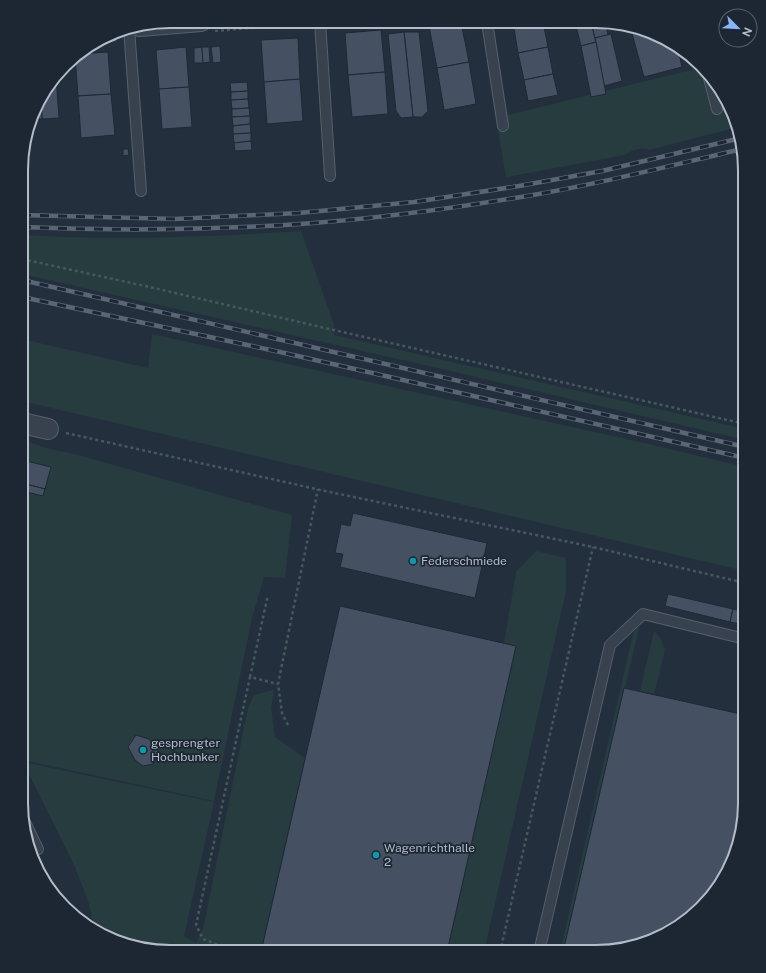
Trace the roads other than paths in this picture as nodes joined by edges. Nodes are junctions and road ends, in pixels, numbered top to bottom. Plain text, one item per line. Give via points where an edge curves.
1 (320, 28) edge
2 (488, 28) edge
3 (129, 34) edge
4 (711, 87) edge
5 (717, 109) dead end
6 (503, 126) dead end
7 (330, 176) dead end
8 (141, 191) dead end
9 (28, 424) edge
10 (48, 429) road end
11 (738, 637) edge
12 (32, 836) edge
13 (36, 849) edge
14 (541, 945) edge

1 - 7 lane
2 - 6 lane
3 - 8 lane
4 - 5 lane
9 - 10 street
11 - 14 lane via 643,614 610,645
12 - 13 lane via 38,848

